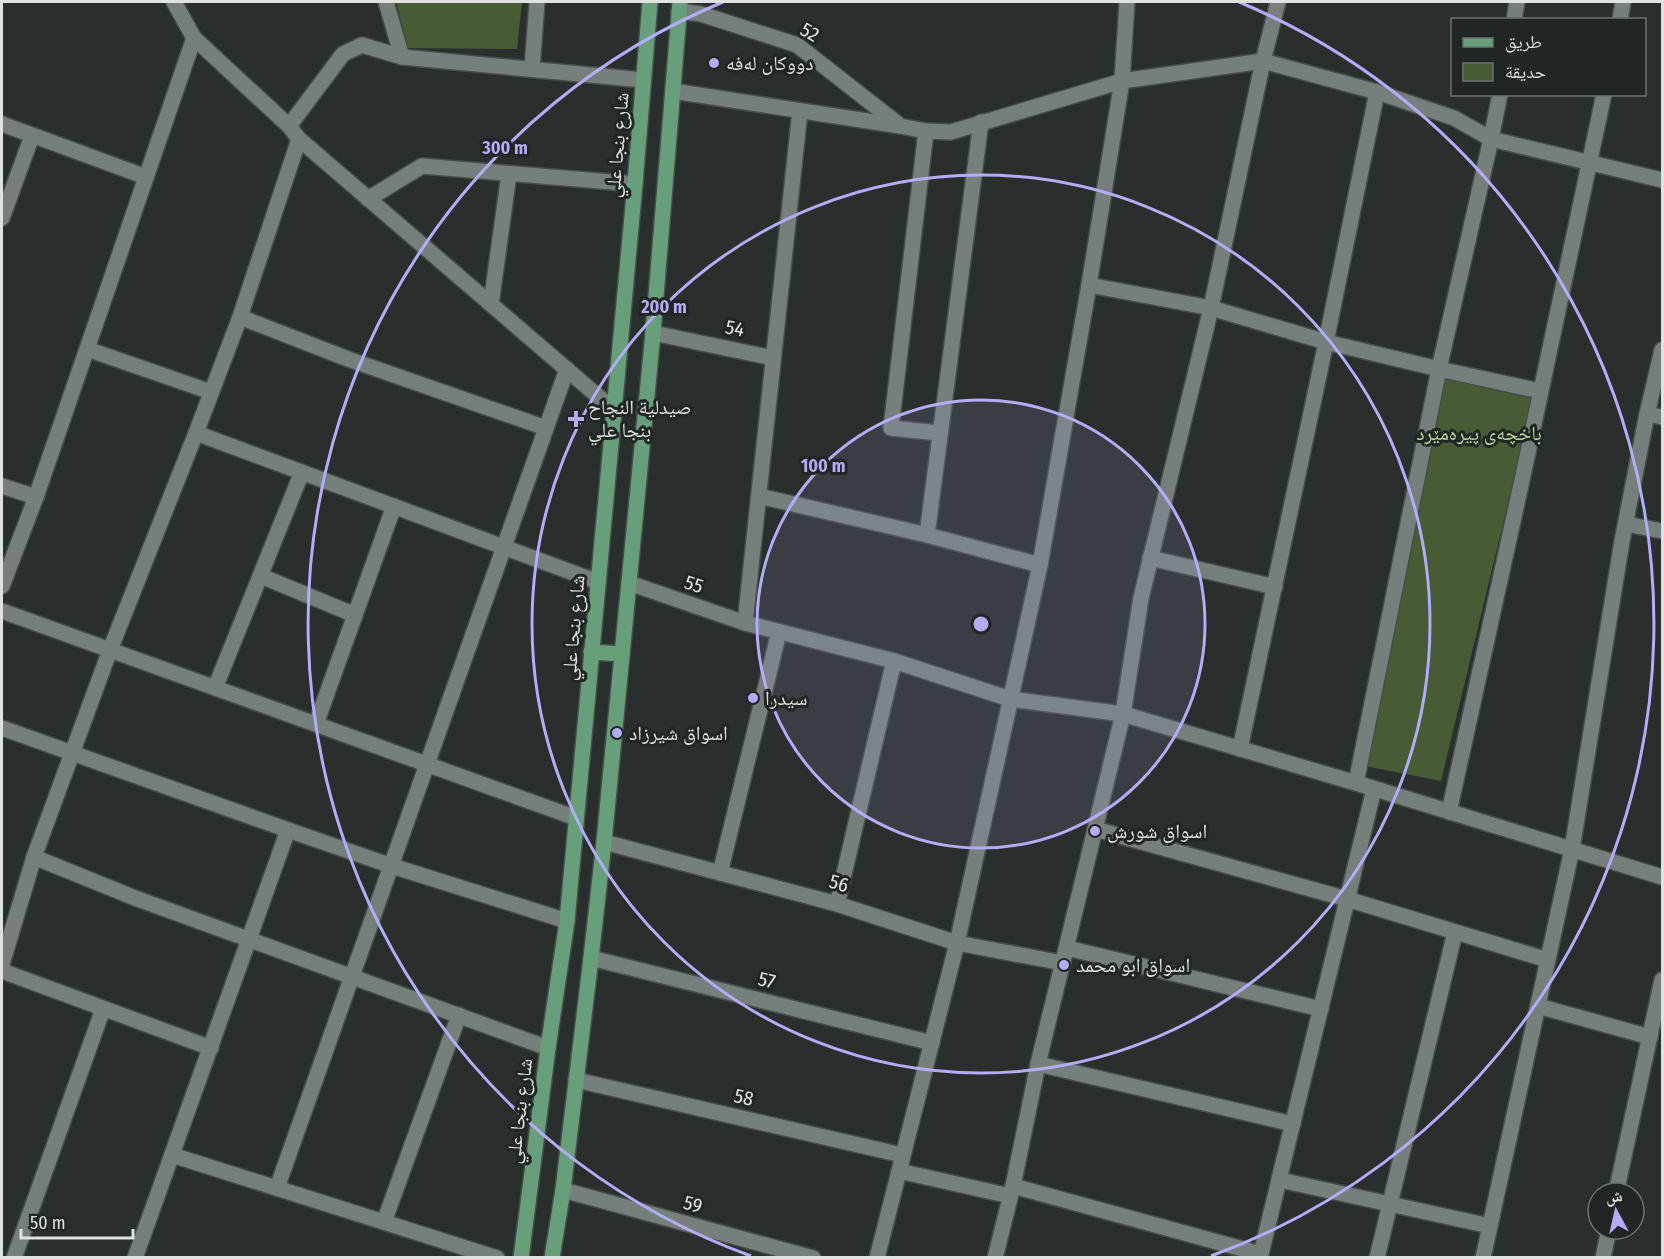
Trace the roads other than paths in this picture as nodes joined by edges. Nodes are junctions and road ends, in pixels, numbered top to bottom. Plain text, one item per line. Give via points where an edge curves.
1 (174, 2) edge
2 (386, 2) edge
3 (537, 2) edge
4 (650, 2) edge
5 (713, 2) edge
6 (1128, 2) edge
7 (1278, 2) edge
8 (1517, 2) edge
9 (1623, 2) edge
10 (680, 6) edge
11 (711, 18) junction
12 (1514, 18) edge
13 (1620, 18) edge
14 (194, 38) junction
15 (402, 57) junction
16 (1263, 61) junction
17 (532, 69) junction
18 (643, 80) junction
19 (1122, 81) junction
20 (673, 91) junction
21 (1377, 92) junction
22 (1500, 96) edge
23 (1605, 96) edge
24 (800, 111) junction
25 (981, 122) junction
26 (2, 124) edge
27 (289, 126) junction
28 (900, 126) junction
29 (926, 131) junction
30 (32, 136) junction
31 (300, 139) junction
32 (1491, 139) junction
33 (1591, 163) junction
34 (509, 174) junction
35 (146, 177) junction
36 (1662, 180) edge
37 (635, 184) junction
38 (368, 199) junction
39 (2, 218) edge
40 (1089, 285) junction
41 (490, 304) junction
42 (1211, 308) junction
43 (240, 317) junction
44 (653, 333) junction
45 (1326, 342) junction
46 (87, 349) junction
47 (1662, 350) edge
48 (773, 358) junction
49 (567, 369) junction
50 (1439, 369) junction
51 (1540, 391) junction
52 (211, 392) junction
53 (614, 410) junction
54 (1655, 416) edge
55 (546, 428) junction
56 (196, 433) junction
57 (939, 433) junction
58 (302, 472) junction
59 (2, 486) edge
60 (759, 496) junction
61 (36, 497) junction
62 (394, 506) junction
63 (1626, 524) junction
64 (1662, 531) edge
65 (927, 535) junction
66 (504, 547) junction
67 (1150, 558) junction
68 (1040, 565) junction
69 (261, 576) junction
70 (598, 582) junction
71 (628, 584) junction
72 (2, 586) edge
73 (1275, 587) junction
74 (2, 611) edge
75 (355, 615) junction
76 (745, 623) junction
77 (779, 632) junction
78 (110, 650) junction
79 (591, 652) junction
80 (622, 654) junction
81 (894, 661) junction
82 (215, 688) junction
83 (1010, 699) junction
84 (1123, 714) junction
85 (316, 724) junction
86 (2, 728) edge
87 (1240, 749) junction
88 (73, 753) junction
89 (427, 764) junction
90 (1356, 783) junction
91 (1374, 789) junction
92 (1449, 812) junction
93 (576, 818) junction
94 (1095, 829) junction
95 (288, 830) junction
96 (604, 842) junction
97 (1572, 849) junction
98 (34, 857) junction
99 (392, 866) junction
100 (720, 873) junction
101 (1662, 877) edge
102 (1347, 899) junction
103 (837, 904) junction
104 (567, 921) junction
105 (1455, 932) junction
106 (250, 939) junction
107 (957, 942) junction
108 (1065, 956) junction
109 (591, 958) junction
110 (1548, 960) junction
111 (2, 964) edge
112 (2, 972) edge
113 (352, 976) junction
114 (1662, 980) edge
115 (1660, 1002) edge
116 (1538, 1006) junction
117 (104, 1009) junction
118 (1321, 1009) junction
119 (459, 1015) junction
120 (1650, 1037) junction
121 (932, 1043) junction
122 (211, 1048) junction
123 (548, 1048) junction
124 (1038, 1064) junction
125 (576, 1080) junction
126 (1293, 1124) junction
127 (172, 1155) junction
128 (903, 1155) junction
129 (899, 1171) junction
130 (1280, 1179) junction
131 (1619, 1181) edge
132 (278, 1188) junction
133 (563, 1190) junction
134 (1011, 1191) junction
135 (1389, 1204) junction
136 (384, 1222) junction
137 (1490, 1226) junction
138 (1606, 1241) edge
139 (468, 1253) edge
140 (139, 1256) edge
141 (1260, 1256) edge
142 (14, 1257) edge
143 (497, 1257) edge
144 (520, 1257) edge
145 (552, 1257) edge
146 (813, 1257) edge
147 (877, 1257) edge
148 (995, 1257) edge
149 (1377, 1257) edge
150 (1484, 1257) edge
151 (1602, 1257) edge

1 - 14 street
2 - 15 street
3 - 17 street
4 - 18 main road, شارع بنجا علي
5 - 11 street
6 - 19 street
7 - 16 street
8 - 12 street
9 - 13 street
10 - 11 street, 52
10 - 20 main road
11 - 28 street, 52 via 797,45
14 - 27 street
14 - 35 street
15 - 17 street
15 - 27 street via 362,45 343,54
16 - 19 street
16 - 21 street
16 - 42 street
17 - 18 street
18 - 37 main road, شارع بنجا علي
19 - 25 street
19 - 40 street
20 - 24 street
20 - 44 main road
21 - 32 street via 1454,118
21 - 45 street
22 - 32 street
23 - 33 street
24 - 28 street
24 - 48 street
25 - 29 street via 951,132
25 - 57 street
26 - 30 street
27 - 31 street
28 - 29 street
29 - 57 street via 891,428
30 - 35 street
30 - 39 street
31 - 38 street
31 - 43 street
32 - 33 street
32 - 50 street
33 - 36 street
33 - 51 street
34 - 37 street
34 - 38 street via 422,166
34 - 41 street
35 - 46 street
37 - 53 main road, شارع بنجا علي
38 - 41 street
40 - 42 street
40 - 68 street
41 - 49 street
42 - 45 street
42 - 67 street
43 - 52 street
43 - 55 street
44 - 48 street, 54
44 - 71 main road
45 - 50 street
45 - 73 street
46 - 52 street
46 - 61 street
47 - 54 street
48 - 60 street
49 - 53 street
49 - 55 street
50 - 51 street
50 - 90 street
51 - 92 street
52 - 56 street
53 - 70 main road, شارع بنجا علي
54 - 63 street
55 - 66 street
56 - 58 street
56 - 78 street
57 - 65 street
58 - 62 street
58 - 69 street
59 - 61 street
60 - 65 street
60 - 76 street
61 - 72 street
62 - 66 street
62 - 75 street
63 - 64 street
63 - 97 street
65 - 68 street
66 - 70 street
66 - 89 street
67 - 73 street
67 - 84 street
68 - 83 street
69 - 75 street
69 - 82 street
70 - 79 main road, شارع بنجا علي
71 - 76 street, 55
71 - 80 main road
73 - 87 street
74 - 78 street
75 - 85 street
76 - 77 street, 55
77 - 81 street, 55
77 - 100 street
78 - 82 street
78 - 88 street
79 - 80 main road
79 - 93 main road, شارع بنجا علي
80 - 96 main road
81 - 83 street, 55
81 - 103 street
82 - 85 street
83 - 84 street, 55
83 - 107 street
84 - 87 street, 55
84 - 94 street
85 - 89 street
86 - 88 street
87 - 90 street, 55
88 - 95 street
88 - 98 street
89 - 93 street
89 - 99 street
90 - 91 street, 55
91 - 92 street, 55
91 - 102 street
92 - 97 street, 55
93 - 104 main road, شارع بنجا علي
94 - 102 street
94 - 108 street
95 - 99 street
95 - 106 street
96 - 100 street, 56
96 - 109 main road
97 - 101 street, 55
97 - 110 street
98 - 106 street
98 - 111 street
99 - 104 street
99 - 113 street
100 - 103 street, 56
102 - 105 street
102 - 118 street
103 - 107 street, 56
104 - 123 main road, شارع بنجا علي
105 - 110 street
105 - 135 street
106 - 113 street
106 - 122 street
107 - 108 street, 56
107 - 121 street
108 - 118 street, 56
108 - 124 street
109 - 121 street, 57
109 - 125 main road
110 - 116 street
112 - 117 street
113 - 119 street
113 - 132 street
114 - 115 street
115 - 120 street
116 - 120 street
116 - 137 street
117 - 122 street
117 - 142 street
118 - 126 street
119 - 123 street
119 - 136 street
120 - 131 street
121 - 128 street
122 - 127 street
123 - 144 main road, شارع بنجا علي
124 - 126 street
124 - 134 street
125 - 128 street, 58
125 - 133 main road
126 - 130 street
127 - 132 street
127 - 140 street
128 - 129 street
129 - 134 street
129 - 147 street
130 - 135 street
130 - 141 street
132 - 136 street
133 - 145 main road
133 - 146 street, 59
134 - 141 street
134 - 148 street
135 - 137 street
135 - 149 street
136 - 139 street
137 - 150 street
138 - 151 street
139 - 143 street

